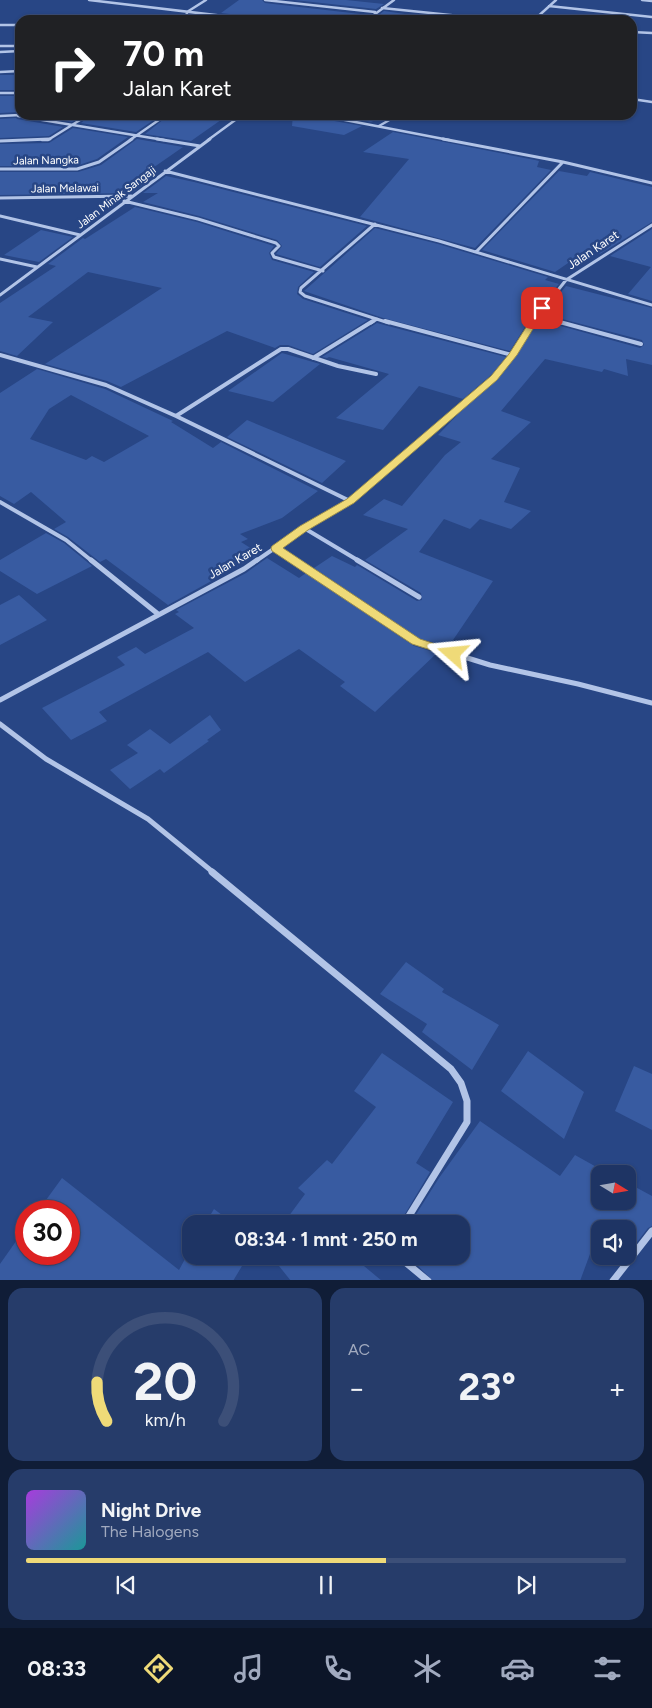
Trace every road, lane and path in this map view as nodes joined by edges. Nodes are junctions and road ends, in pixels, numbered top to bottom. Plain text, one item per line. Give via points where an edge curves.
1 (89, 0) edge
2 (206, 0) edge
3 (265, 0) edge
4 (394, 0) edge
5 (556, 0) edge
6 (642, 0) edge
7 (652, 1) edge
8 (549, 6) junction
9 (382, 8) junction
10 (187, 12) junction
11 (375, 12) junction
12 (187, 15) edge
13 (213, 15) edge
14 (372, 15) edge
15 (448, 15) edge
16 (539, 15) edge
17 (633, 15) edge
18 (637, 15) edge
19 (652, 17) edge
20 (0, 25) edge
21 (15, 25) edge
22 (637, 32) edge
23 (652, 33) edge
24 (0, 46) edge
25 (15, 46) edge
26 (0, 52) edge
27 (15, 52) edge
28 (15, 71) edge
29 (0, 72) edge
30 (0, 93) edge
31 (15, 93) edge
32 (637, 100) edge
33 (652, 102) edge
34 (15, 115) edge
35 (0, 116) edge
36 (46, 120) edge
37 (80, 120) edge
38 (159, 120) edge
39 (235, 120) edge
40 (346, 120) edge
41 (389, 120) edge
42 (72, 125) junction
43 (379, 126) junction
44 (136, 136) junction
45 (0, 141) edge
46 (200, 146) junction
47 (563, 162) junction
48 (0, 169) edge
49 (165, 172) junction
50 (652, 183) edge
51 (131, 196) junction
52 (0, 198) edge
53 (124, 201) junction
54 (0, 216) edge
55 (375, 224) junction
56 (652, 225) edge
57 (80, 235) junction
58 (476, 252) junction
59 (0, 259) edge
60 (37, 267) junction
61 (322, 271) junction
62 (566, 280) junction
63 (0, 295) edge
64 (652, 305) edge
65 (536, 316) junction
66 (376, 318) junction
67 (641, 344) dead end
68 (512, 355) junction
69 (0, 356) edge
70 (313, 358) junction
71 (376, 374) dead end
72 (176, 416) junction
73 (350, 501) junction
74 (0, 502) edge
75 (304, 528) junction
76 (276, 548) junction
77 (419, 597) dead end
78 (158, 614) junction
79 (0, 700) edge
80 (652, 703) edge
81 (0, 724) edge
82 (410, 1215) edge
83 (652, 1231) edge
84 (409, 1265) edge
85 (428, 1280) edge
86 (613, 1280) edge

1 - 10 street
2 - 10 street
3 - 11 street
4 - 9 street
5 - 8 street
6 - 7 street
8 - 16 street
8 - 17 street
9 - 11 street
9 - 15 street
10 - 12 street
10 - 13 street
11 - 14 street
18 - 19 street
20 - 21 street
22 - 23 street
24 - 25 street
26 - 27 street
28 - 29 street
30 - 31 street
32 - 33 street
34 - 35 street
36 - 42 street
37 - 42 street
38 - 44 street, Jalan Nangka
39 - 46 street, Jalan Minak Sangaji
40 - 43 street
41 - 43 street
42 - 44 street
42 - 45 street via 48,140
43 - 47 street
44 - 46 street
44 - 48 street, Jalan Nangka via 87,167
46 - 49 street, Jalan Minak Sangaji
47 - 50 street
47 - 58 street
49 - 51 street, Jalan Minak Sangaji
49 - 55 street
51 - 52 street, Jalan Melawai
51 - 53 street, Jalan Minak Sangaji
53 - 57 street, Jalan Minak Sangaji
53 - 61 street via 276,243 278,246 272,253 274,257
54 - 57 street
55 - 58 street
55 - 61 street
56 - 62 street, Jalan Karet
57 - 60 street, Jalan Minak Sangaji
58 - 62 street
59 - 60 street
60 - 63 street, Jalan Minak Sangaji
61 - 66 street via 300,292
62 - 64 street
62 - 65 street, Jalan Karet
65 - 67 street
65 - 68 street, Jalan Karet
66 - 68 street
66 - 70 street
68 - 73 street, Jalan Karet via 494,378
69 - 72 street via 106,385
70 - 71 street
70 - 72 street via 281,349
72 - 73 street
73 - 75 street, Jalan Karet
74 - 78 street via 66,540
75 - 76 street, Jalan Karet
75 - 77 street
76 - 78 street, Jalan Karet via 244,569
76 - 80 street via 416,642 490,665
78 - 79 street, Jalan Karet
81 - 82 street via 46,759 148,818 451,1069 467,1101 467,1122
83 - 86 street
84 - 85 street

